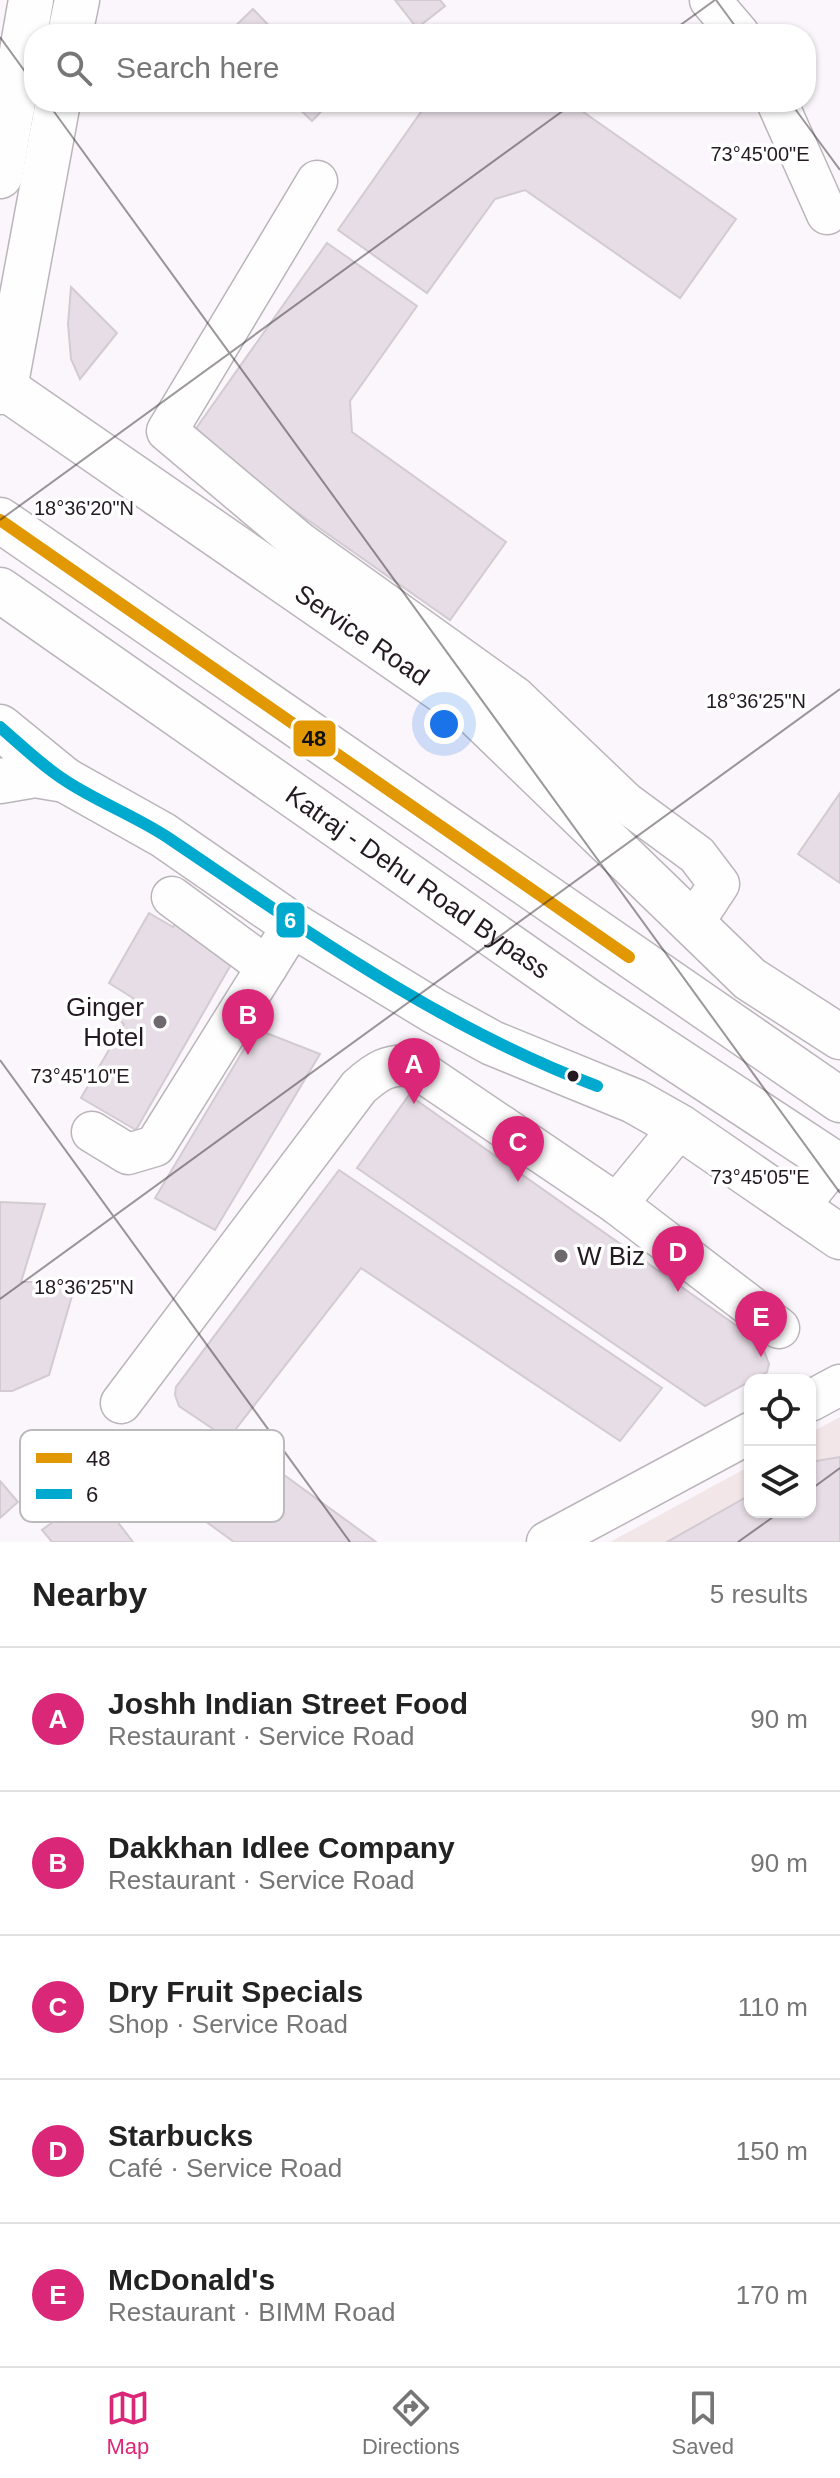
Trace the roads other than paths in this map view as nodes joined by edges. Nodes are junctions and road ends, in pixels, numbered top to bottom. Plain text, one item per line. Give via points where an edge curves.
1 (31, 0) edge
2 (77, 0) edge
3 (710, 0) edge
4 (27, 24) edge
5 (72, 24) edge
6 (730, 24) edge
7 (24, 40) edge
8 (56, 112) edge
9 (781, 112) edge
10 (0, 176) edge
11 (317, 181) dead end
12 (827, 214) dead end
13 (2, 390) edge
14 (0, 520) edge
15 (0, 590) edge
16 (0, 727) edge
17 (65, 780) junction
18 (0, 781) edge
19 (172, 897) dead end
20 (293, 925) junction
21 (692, 925) junction
22 (267, 967) junction
23 (840, 1037) edge
24 (840, 1100) edge
25 (680, 1127) junction
26 (92, 1132) dead end
27 (836, 1165) edge
28 (617, 1204) junction
29 (796, 1207) junction
30 (840, 1237) edge
31 (779, 1328) dead end
32 (840, 1385) edge
33 (816, 1398) edge
34 (121, 1403) dead end
35 (744, 1436) edge
36 (547, 1542) edge

1 - 4 main road
2 - 5 main road
3 - 6 street
7 - 10 main road
8 - 13 main road
9 - 12 street
11 - 21 street via 167,431 299,542 515,697 625,802 697,855 719,884
13 - 21 main road, Service Road via 475,713
14 - 24 main road
15 - 27 main road, Katraj - Dehu Road Bypass via 592,1004
16 - 17 main road
17 - 18 main road via 35,775
17 - 20 main road via 163,835
19 - 22 street
20 - 22 street
20 - 25 main road via 492,1043 634,1101
21 - 23 main road, Service Road via 750,979
22 - 26 street via 155,1146 128,1154
25 - 28 street
25 - 29 main road
27 - 29 main road
28 - 31 street
28 - 34 street via 413,1066 378,1070 359,1087
29 - 30 main road
32 - 33 street
35 - 36 street

